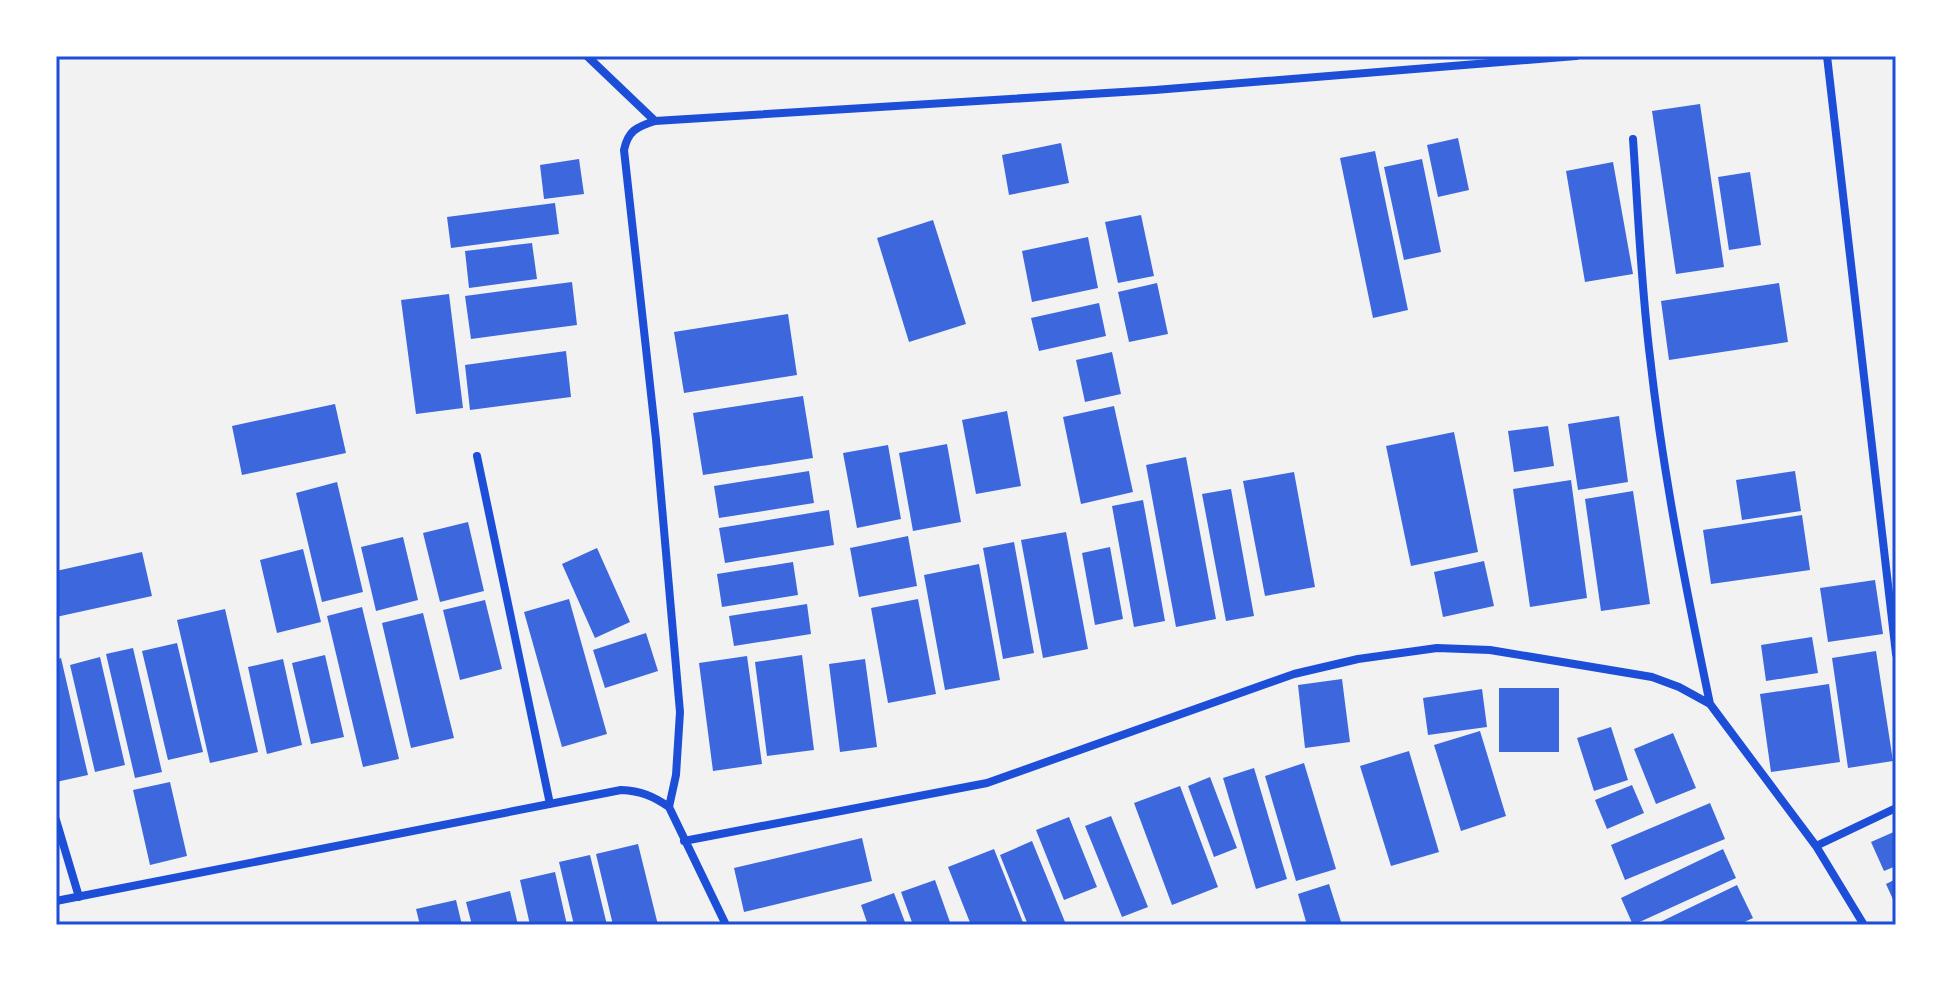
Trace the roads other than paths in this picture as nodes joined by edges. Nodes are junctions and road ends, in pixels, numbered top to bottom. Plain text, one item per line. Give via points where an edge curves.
1 (587, 56) edge
2 (1576, 56) edge
3 (1827, 56) edge
4 (655, 121) junction
5 (1633, 139) dead end
6 (477, 456) dead end
7 (1896, 654) edge
8 (1710, 704) junction
9 (550, 804) junction
10 (669, 807) junction
11 (1896, 808) edge
12 (56, 820) edge
13 (684, 841) junction
14 (1816, 846) junction
15 (79, 897) junction
16 (56, 901) edge
17 (726, 925) edge
18 (1864, 925) edge

1 - 4 street
2 - 4 street via 1155,90
3 - 7 street
4 - 10 street via 627,135 624,150 680,712
5 - 8 street via 1657,416
6 - 9 street
8 - 13 street via 1652,677 1490,650 1437,648 1294,674 987,783
8 - 14 street
9 - 10 street via 637,790
9 - 15 street
10 - 13 street
11 - 14 street
12 - 15 street
13 - 17 street
14 - 18 street
15 - 16 street

